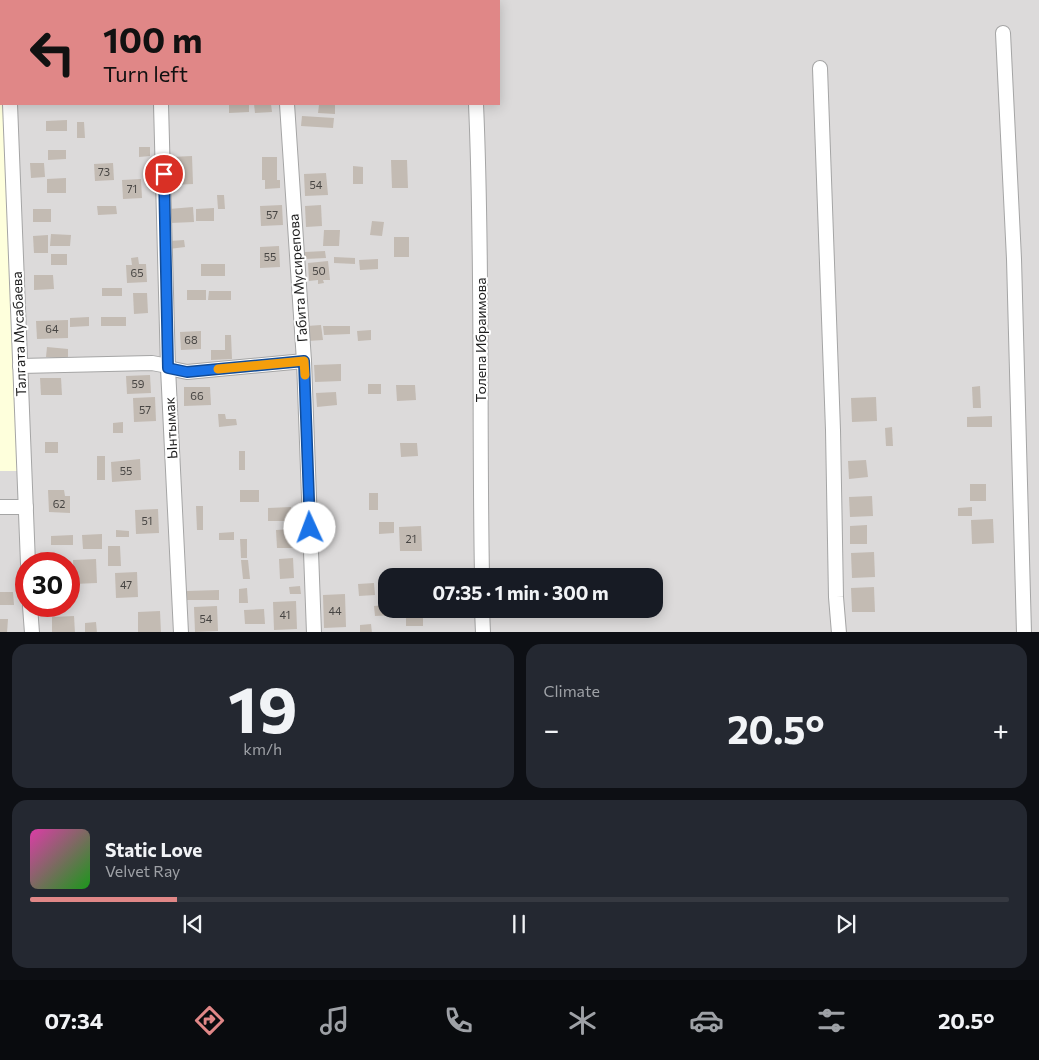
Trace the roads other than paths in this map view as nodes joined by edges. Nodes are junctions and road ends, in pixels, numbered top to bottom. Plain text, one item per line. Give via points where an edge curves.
1 (1003, 33) dead end
2 (820, 68) dead end
3 (10, 105) edge
4 (161, 105) edge
5 (287, 105) edge
6 (476, 105) edge
7 (6, 158) edge
8 (304, 361) junction
9 (20, 366) junction
10 (168, 367) junction
11 (0, 506) edge
12 (26, 507) junction
13 (28, 552) edge
14 (482, 568) edge
15 (31, 617) edge
16 (482, 618) edge
17 (32, 632) edge
18 (181, 632) edge
19 (314, 632) edge
20 (483, 632) edge
21 (839, 632) edge
22 (1024, 632) edge

1 - 22 street via 1014,258
2 - 21 street
3 - 7 street, Талгата Мусабаева
4 - 10 street, Ынтымак
5 - 8 street, Габита Мусирепова
6 - 14 street, Толепа Ибраимова via 480,181
7 - 9 street, Талгата Мусабаева
8 - 10 street via 187,372
8 - 19 street, Габита Мусирепова
9 - 10 street via 152,362
9 - 12 street, Талгата Мусабаева
10 - 18 street, Ынтымак
11 - 12 street
12 - 13 street, Талгата Мусабаева
15 - 17 street
16 - 20 street

